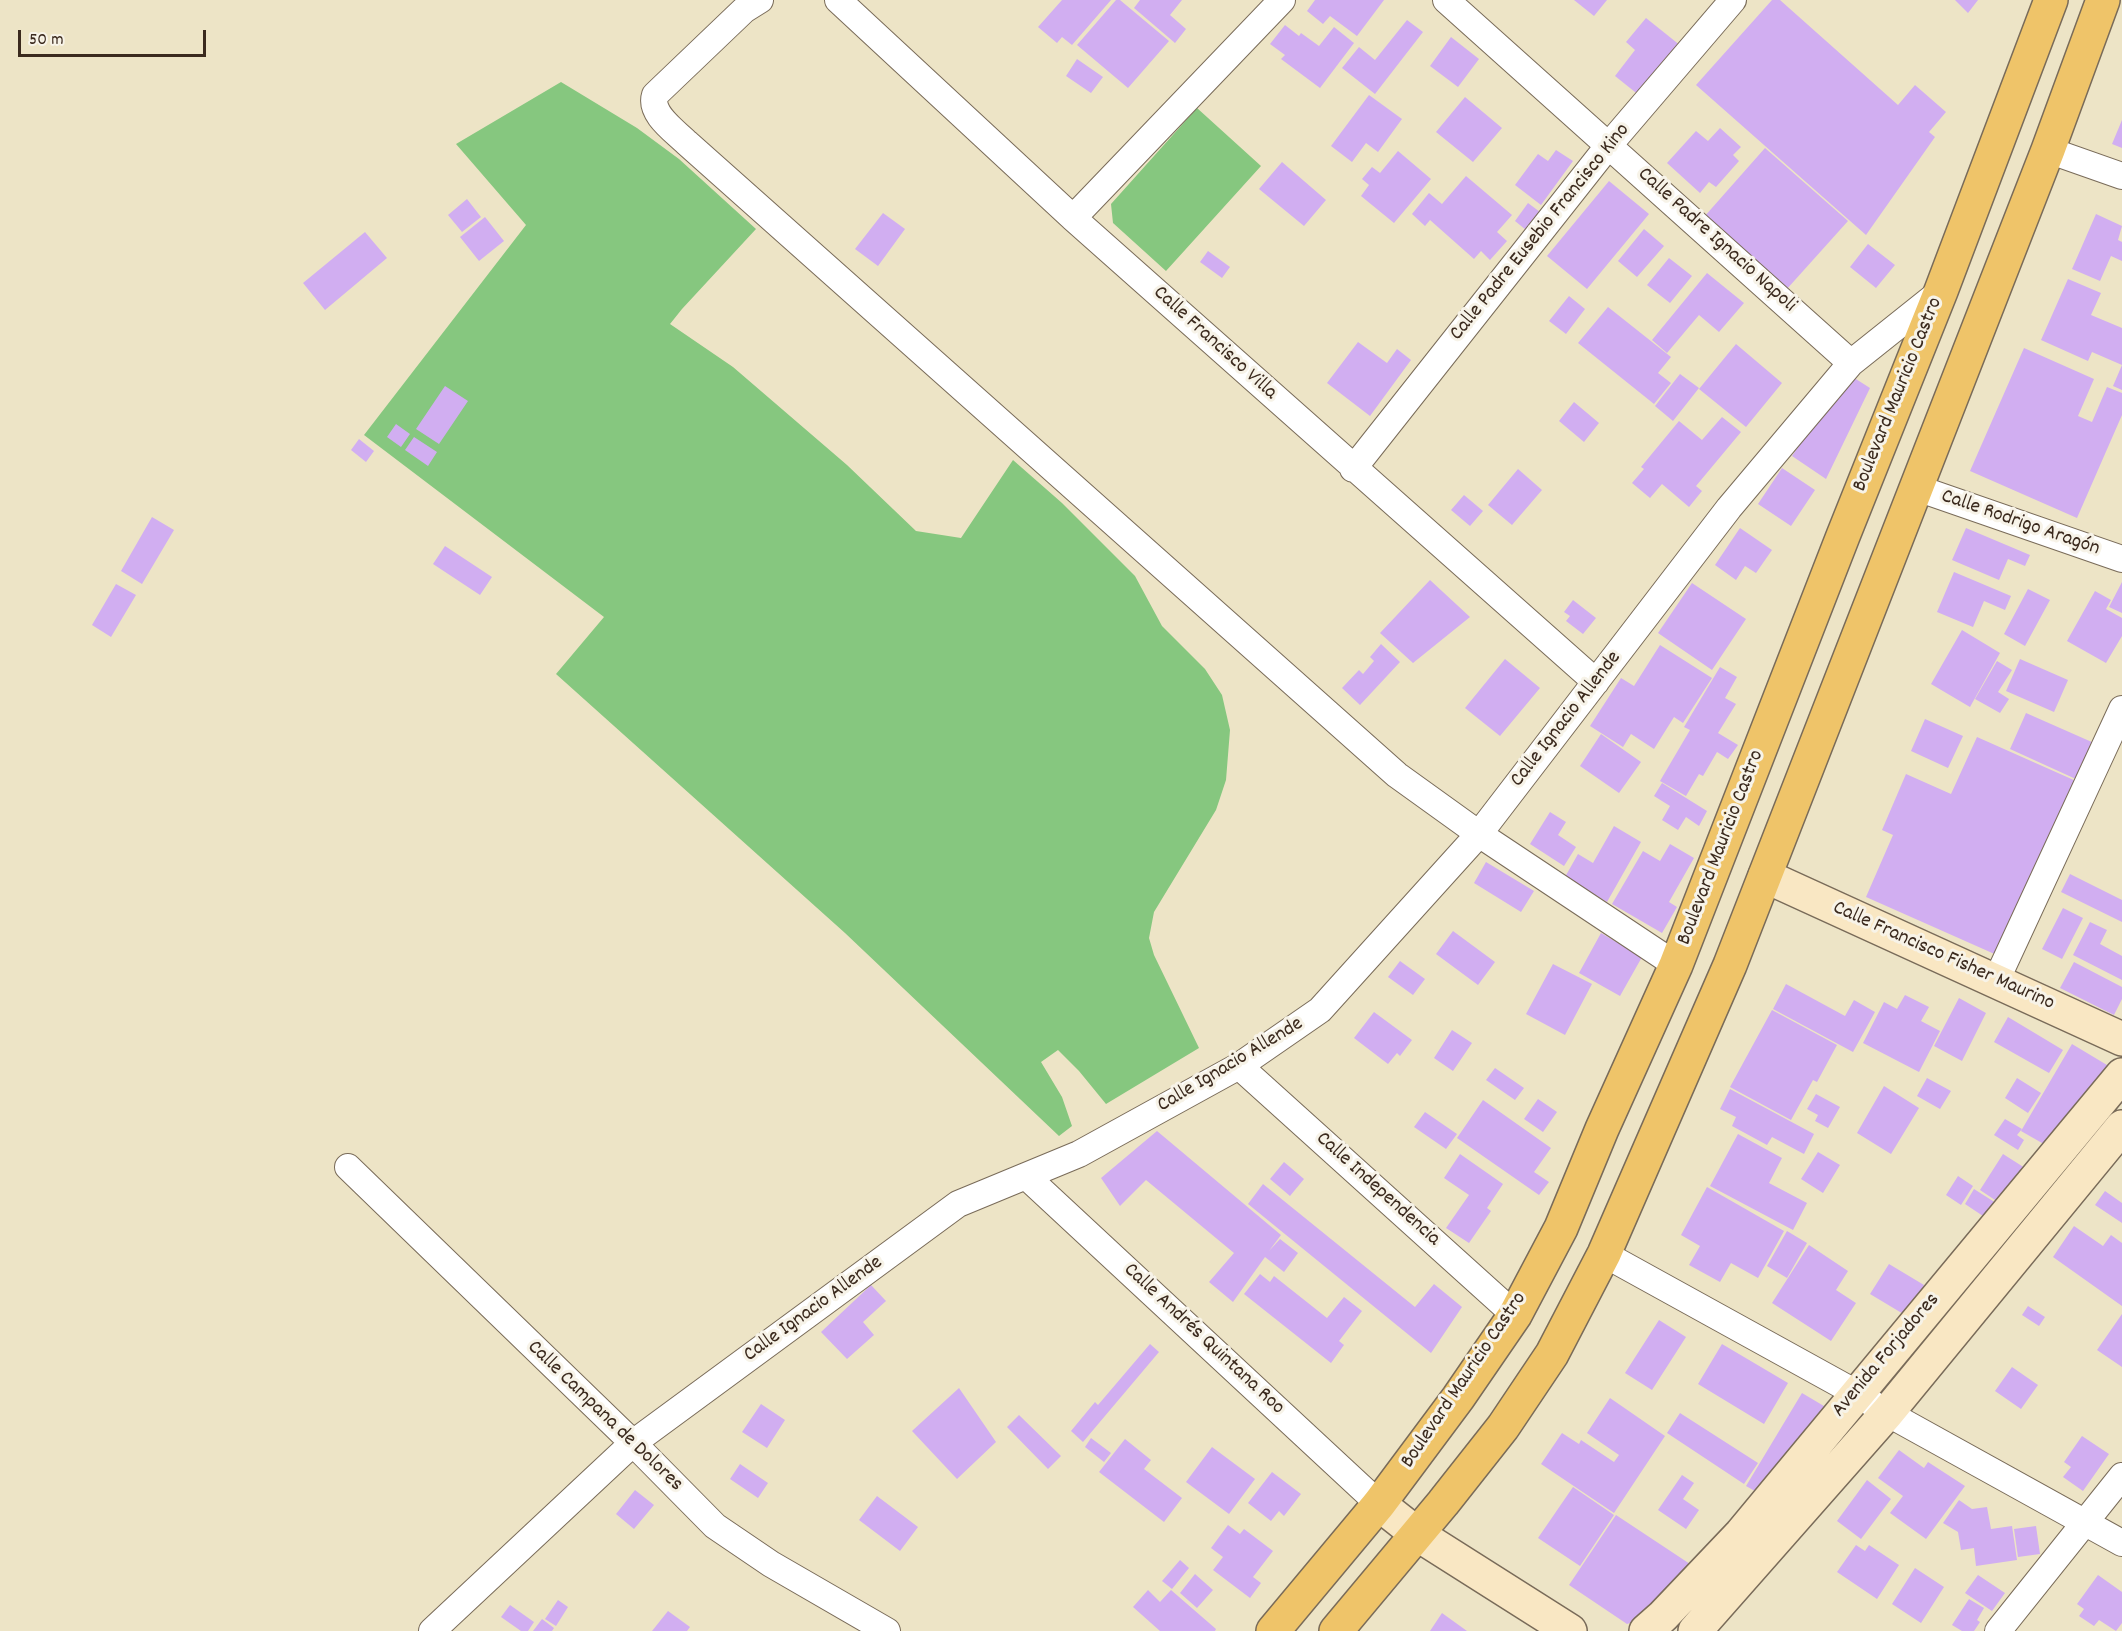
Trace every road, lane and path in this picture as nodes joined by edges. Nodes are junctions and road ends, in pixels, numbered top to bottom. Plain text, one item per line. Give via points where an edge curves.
1 (760, 0) edge
2 (837, 0) edge
3 (1282, 0) edge
4 (1446, 0) edge
5 (1733, 0) edge
6 (2103, 0) edge
7 (2050, 1) edge
8 (1609, 145) junction
9 (2048, 150) junction
10 (2122, 176) edge
11 (1073, 218) junction
12 (1941, 291) junction
13 (1851, 363) junction
14 (1353, 469) junction
15 (1917, 488) junction
16 (2122, 559) edge
17 (1596, 682) junction
18 (2122, 709) edge
19 (1479, 834) junction
20 (1765, 876) junction
21 (1676, 965) junction
22 (1996, 981) junction
23 (2122, 1038) edge
24 (1239, 1066) junction
25 (2122, 1075) edge
26 (2122, 1127) edge
27 (348, 1167) dead end
28 (1028, 1177) junction
29 (1605, 1254) junction
30 (1515, 1315) junction
31 (1856, 1393) junction
32 (1887, 1413) junction
33 (633, 1443) junction
34 (2122, 1476) edge
35 (1379, 1504) junction
36 (2084, 1522) junction
37 (1417, 1534) junction
38 (2122, 1543) edge
39 (432, 1631) edge
40 (887, 1631) edge
41 (1274, 1631) edge
42 (1336, 1631) edge
43 (1570, 1631) edge
44 (1646, 1631) edge
45 (1695, 1631) edge
46 (1998, 1631) edge

1 - 19 street via 744,10 655,95 656,112 1397,775
2 - 11 street, Calle Francisco Villa
3 - 11 street
4 - 8 street, Calle Padre Ignacio Napoli
5 - 8 street, Calle Padre Eusebio Francisco Kino
6 - 9 main road
7 - 12 main road, Boulevard Mauricio Castro
8 - 13 street, Calle Padre Ignacio Napoli
8 - 14 street, Calle Padre Eusebio Francisco Kino
9 - 10 street
9 - 15 main road
11 - 14 street, Calle Francisco Villa
12 - 13 street, Calle Ignacio Allende
12 - 21 main road, Boulevard Mauricio Castro
13 - 17 street, Calle Ignacio Allende via 1729,508
14 - 17 street, Calle Francisco Villa
15 - 16 street, Calle Rodrigo Aragón
15 - 20 main road
17 - 19 street, Calle Ignacio Allende
18 - 22 street
19 - 21 street
19 - 24 street, Calle Ignacio Allende via 1320,1011
20 - 22 main road, Calle Francisco Fisher Maurino
20 - 29 main road
21 - 30 main road, Boulevard Mauricio Castro via 1561,1228
22 - 23 main road, Calle Francisco Fisher Maurino
24 - 28 street, Calle Ignacio Allende via 1079,1154
24 - 30 street, Calle Independencia
25 - 31 main road, Avenida Forjadores
26 - 32 main road, Avenida Forjadores
27 - 33 street, Calle Campana de Dolores
28 - 33 street, Calle Ignacio Allende via 958,1204
28 - 35 street, Calle Andrés Quintana Roo
29 - 31 street
29 - 37 main road via 1552,1354 1503,1427
30 - 35 main road, Boulevard Mauricio Castro
31 - 32 street
31 - 44 main road, Avenida Forjadores via 1741,1534
32 - 36 street
32 - 45 main road, Avenida Forjadores
33 - 39 street, Calle Ignacio Allende
33 - 40 street, Calle Campana de Dolores via 715,1526 771,1564
34 - 36 street
35 - 37 main road
35 - 41 main road, Boulevard Mauricio Castro
36 - 38 street
36 - 46 street
37 - 42 main road
37 - 43 main road

